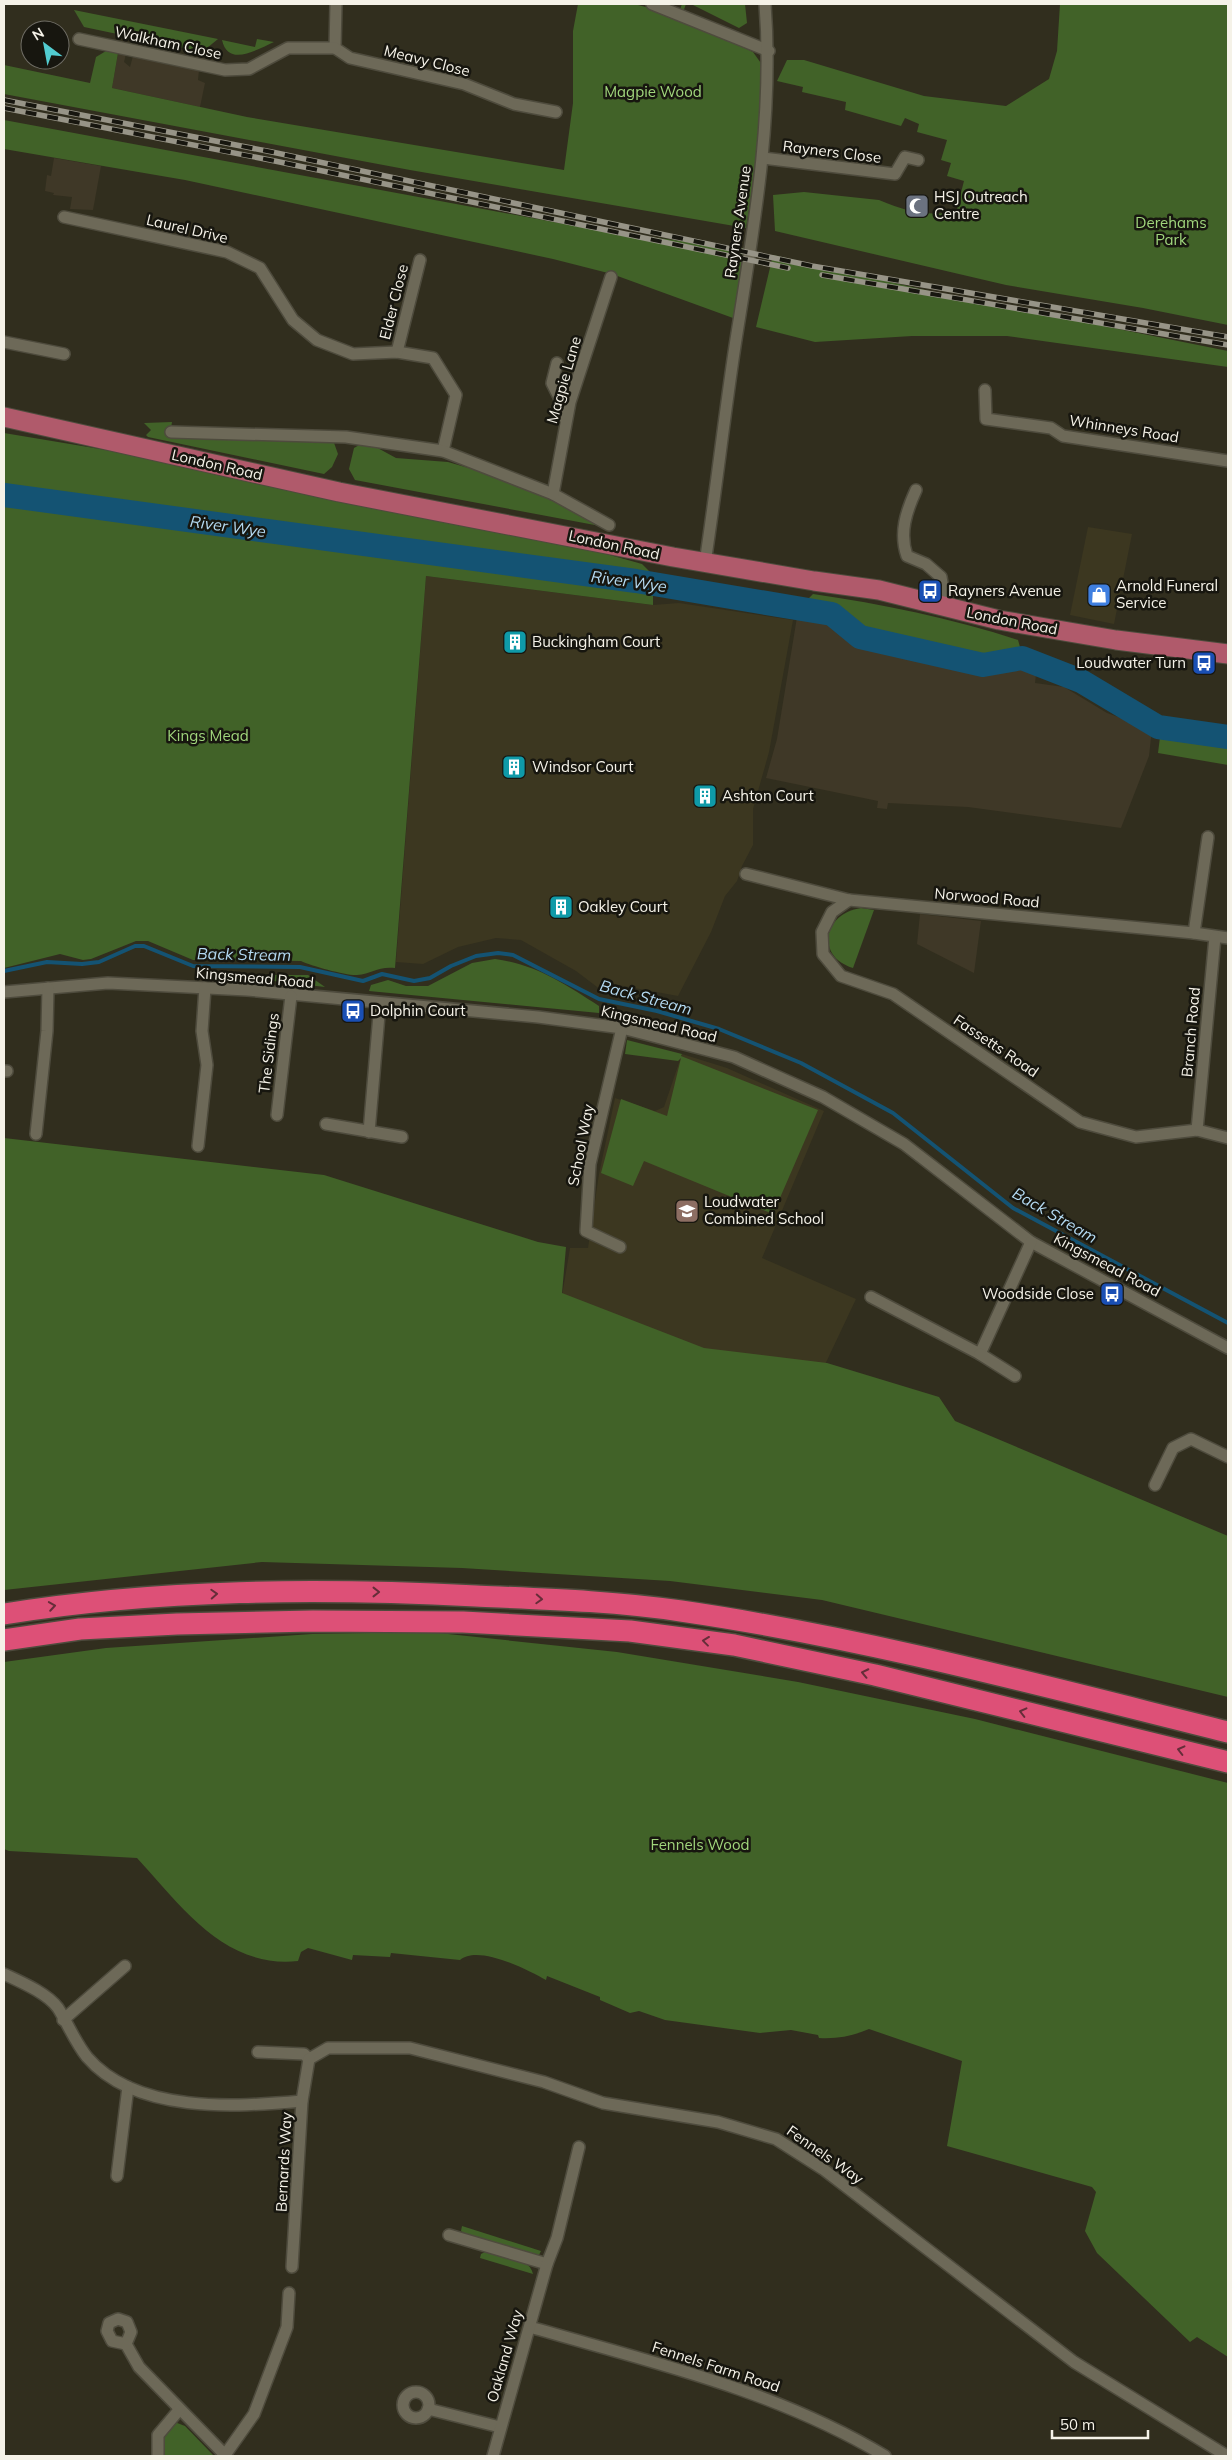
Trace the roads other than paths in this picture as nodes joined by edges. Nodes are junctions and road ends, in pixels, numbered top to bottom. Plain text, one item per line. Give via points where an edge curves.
1 (336, 4) edge
2 (652, 4) edge
3 (765, 4) edge
4 (79, 39) dead end
5 (335, 48) junction
6 (769, 51) junction
7 (556, 112) dead end
8 (763, 158) junction
9 (918, 160) dead end
10 (64, 217) dead end
11 (420, 260) dead end
12 (611, 277) dead end
13 (4, 342) edge
14 (397, 352) junction
15 (64, 354) dead end
16 (557, 363) dead end
17 (985, 390) dead end
18 (4, 417) edge
19 (171, 432) dead end
20 (443, 451) junction
21 (1228, 461) edge
22 (916, 490) dead end
23 (550, 492) junction
24 (608, 525) dead end
25 (705, 563) junction
26 (946, 608) junction
27 (1228, 654) edge
28 (1208, 837) dead end
29 (746, 874) dead end
30 (849, 900) junction
31 (1194, 933) junction
32 (1215, 937) junction
33 (1228, 938) edge
34 (48, 988) junction
35 (205, 988) junction
36 (4, 992) edge
37 (291, 996) junction
38 (380, 1003) junction
39 (622, 1028) junction
40 (276, 1114) dead end
41 (326, 1124) dead end
42 (1197, 1130) junction
43 (369, 1132) junction
44 (36, 1134) dead end
45 (402, 1137) dead end
46 (1228, 1138) edge
47 (198, 1146) dead end
48 (1031, 1242) junction
49 (620, 1247) dead end
50 (871, 1297) dead end
51 (1228, 1348) edge
52 (980, 1354) junction
53 (1015, 1376) dead end
54 (1228, 1457) edge
55 (1155, 1485) dead end
56 (4, 1614) edge
57 (4, 1640) edge
58 (1228, 1732) edge
59 (1228, 1762) edge
60 (125, 1966) dead end
61 (4, 1974) edge
62 (63, 2020) junction
63 (258, 2052) dead end
64 (309, 2059) junction
65 (128, 2087) junction
66 (302, 2101) junction
67 (579, 2147) dead end
68 (117, 2176) dead end
69 (449, 2235) dead end
70 (547, 2264) junction
71 (292, 2266) dead end
72 (289, 2294) dead end
73 (530, 2327) junction
74 (126, 2344) dead end
75 (428, 2409) dead end
76 (179, 2410) junction
77 (500, 2427) junction
78 (868, 2452) edge
79 (158, 2456) edge
80 (225, 2456) edge
81 (493, 2456) edge
82 (885, 2456) edge
83 (1227, 2456) edge

1 - 5 street
2 - 6 street
3 - 6 street, Rayners Avenue
4 - 5 street, Walkham Close via 225,70 249,69 288,48
5 - 7 street, Meavy Close via 350,58 464,84 514,104
6 - 8 street, Rayners Avenue
8 - 9 street, Rayners Close via 896,174 905,157
8 - 25 street, Rayners Avenue
10 - 14 street, Laurel Drive via 227,252 260,268 293,320 317,340 354,354
11 - 14 street, Elder Close
12 - 23 street, Magpie Lane via 570,402
13 - 15 street
14 - 20 street, Laurel Drive via 433,358 456,396
16 - 23 street via 552,383 563,405
17 - 21 street, Whinneys Road via 986,419 1052,428 1063,436
18 - 25 main road, London Road via 340,492
19 - 20 street, London Road via 346,437
20 - 23 street, London Road
22 - 26 street via 908,510 902,542 907,556 926,564 941,577
23 - 24 street, London Road
25 - 26 main road, London Road via 878,590
26 - 27 main road, London Road via 1116,640
28 - 31 street
29 - 30 street, Norwood Road
30 - 31 street, Norwood Road
30 - 42 street, Fassetts Road via 832,912 822,932 823,954 841,976 893,994 1080,1122 1136,1137
31 - 32 street, Norwood Road
32 - 33 street, Norwood Road
32 - 42 street, Branch Road
34 - 35 street, Kingsmead Road via 108,983
34 - 36 street, Kingsmead Road
34 - 44 street via 48,1031
35 - 37 street, Kingsmead Road
35 - 47 street via 202,1031 208,1065
37 - 38 street, Kingsmead Road
37 - 40 street, The Sidings
38 - 39 street, Kingsmead Road
38 - 43 street
39 - 48 street, Kingsmead Road via 734,1057 824,1096 904,1144
39 - 49 street, School Way via 590,1164 586,1232
41 - 43 street
42 - 46 street, Fassetts Road
43 - 45 street
48 - 51 street, Kingsmead Road
48 - 52 street
50 - 52 street
52 - 53 street
54 - 55 street via 1191,1439 1173,1448
56 -> 58 highway via 75,1603 266,1592 415,1593 581,1601 680,1611 823,1636 1014,1678
59 -> 57 highway via 856,1671 734,1645 630,1631 463,1622 303,1621 80,1629
60 - 62 street
61 - 62 street via 29,1985 57,2008
62 - 65 street via 87,2057 110,2079
63 - 64 street via 304,2054
64 - 66 street, Bernards Way
64 - 83 street, Fennels Way via 328,2048 410,2048 544,2082 603,2102 718,2122 776,2138 823,2169 1074,2362
65 - 66 street via 179,2103 256,2105
65 - 68 street
66 - 71 street, Bernards Way
67 - 70 street, Oakland Way via 557,2238
69 - 70 street
70 - 73 street, Oakland Way
72 - 80 street via 287,2327 254,2414
73 - 77 street, Oakland Way
73 - 78 street, Fennels Farm Road via 735,2386 797,2410
74 - 76 street via 139,2368
75 - 77 street
76 - 79 street via 158,2435
76 - 80 street
77 - 81 street, Oakland Way
78 - 82 street, Fennels Farm Road

